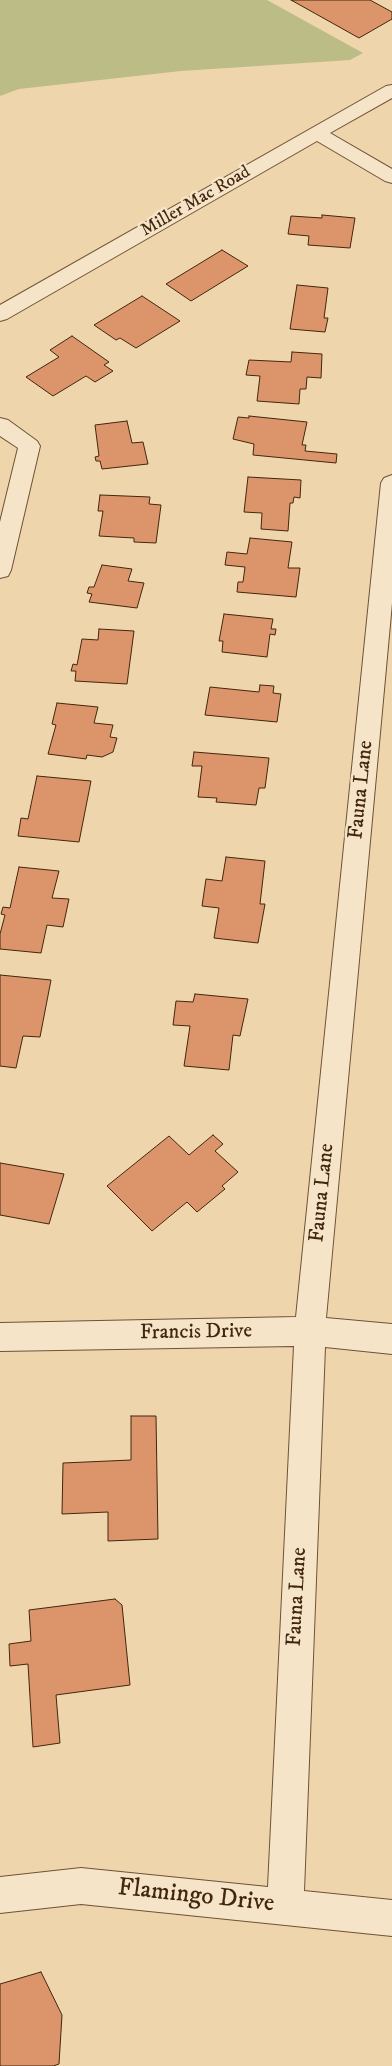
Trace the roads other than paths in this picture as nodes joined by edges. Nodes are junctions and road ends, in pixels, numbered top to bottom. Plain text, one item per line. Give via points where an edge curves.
1 (392, 90) edge
2 (317, 133) junction
3 (392, 177) edge
4 (0, 314) edge
5 (0, 425) edge
6 (392, 483) edge
7 (0, 570) edge
8 (310, 1331) junction
9 (0, 1337) edge
10 (392, 1340) edge
11 (0, 1895) edge
12 (285, 1905) junction
13 (392, 1918) edge

1 - 2 street, Miller Mac Road
2 - 3 street
2 - 4 street, Miller Mac Road
5 - 7 street via 29,446
6 - 8 street, Fauna Lane
8 - 9 street, Francis Drive
8 - 10 street, Francis Drive
8 - 12 street, Fauna Lane
11 - 12 street, Flamingo Drive via 81,1886
12 - 13 street, Flamingo Drive

